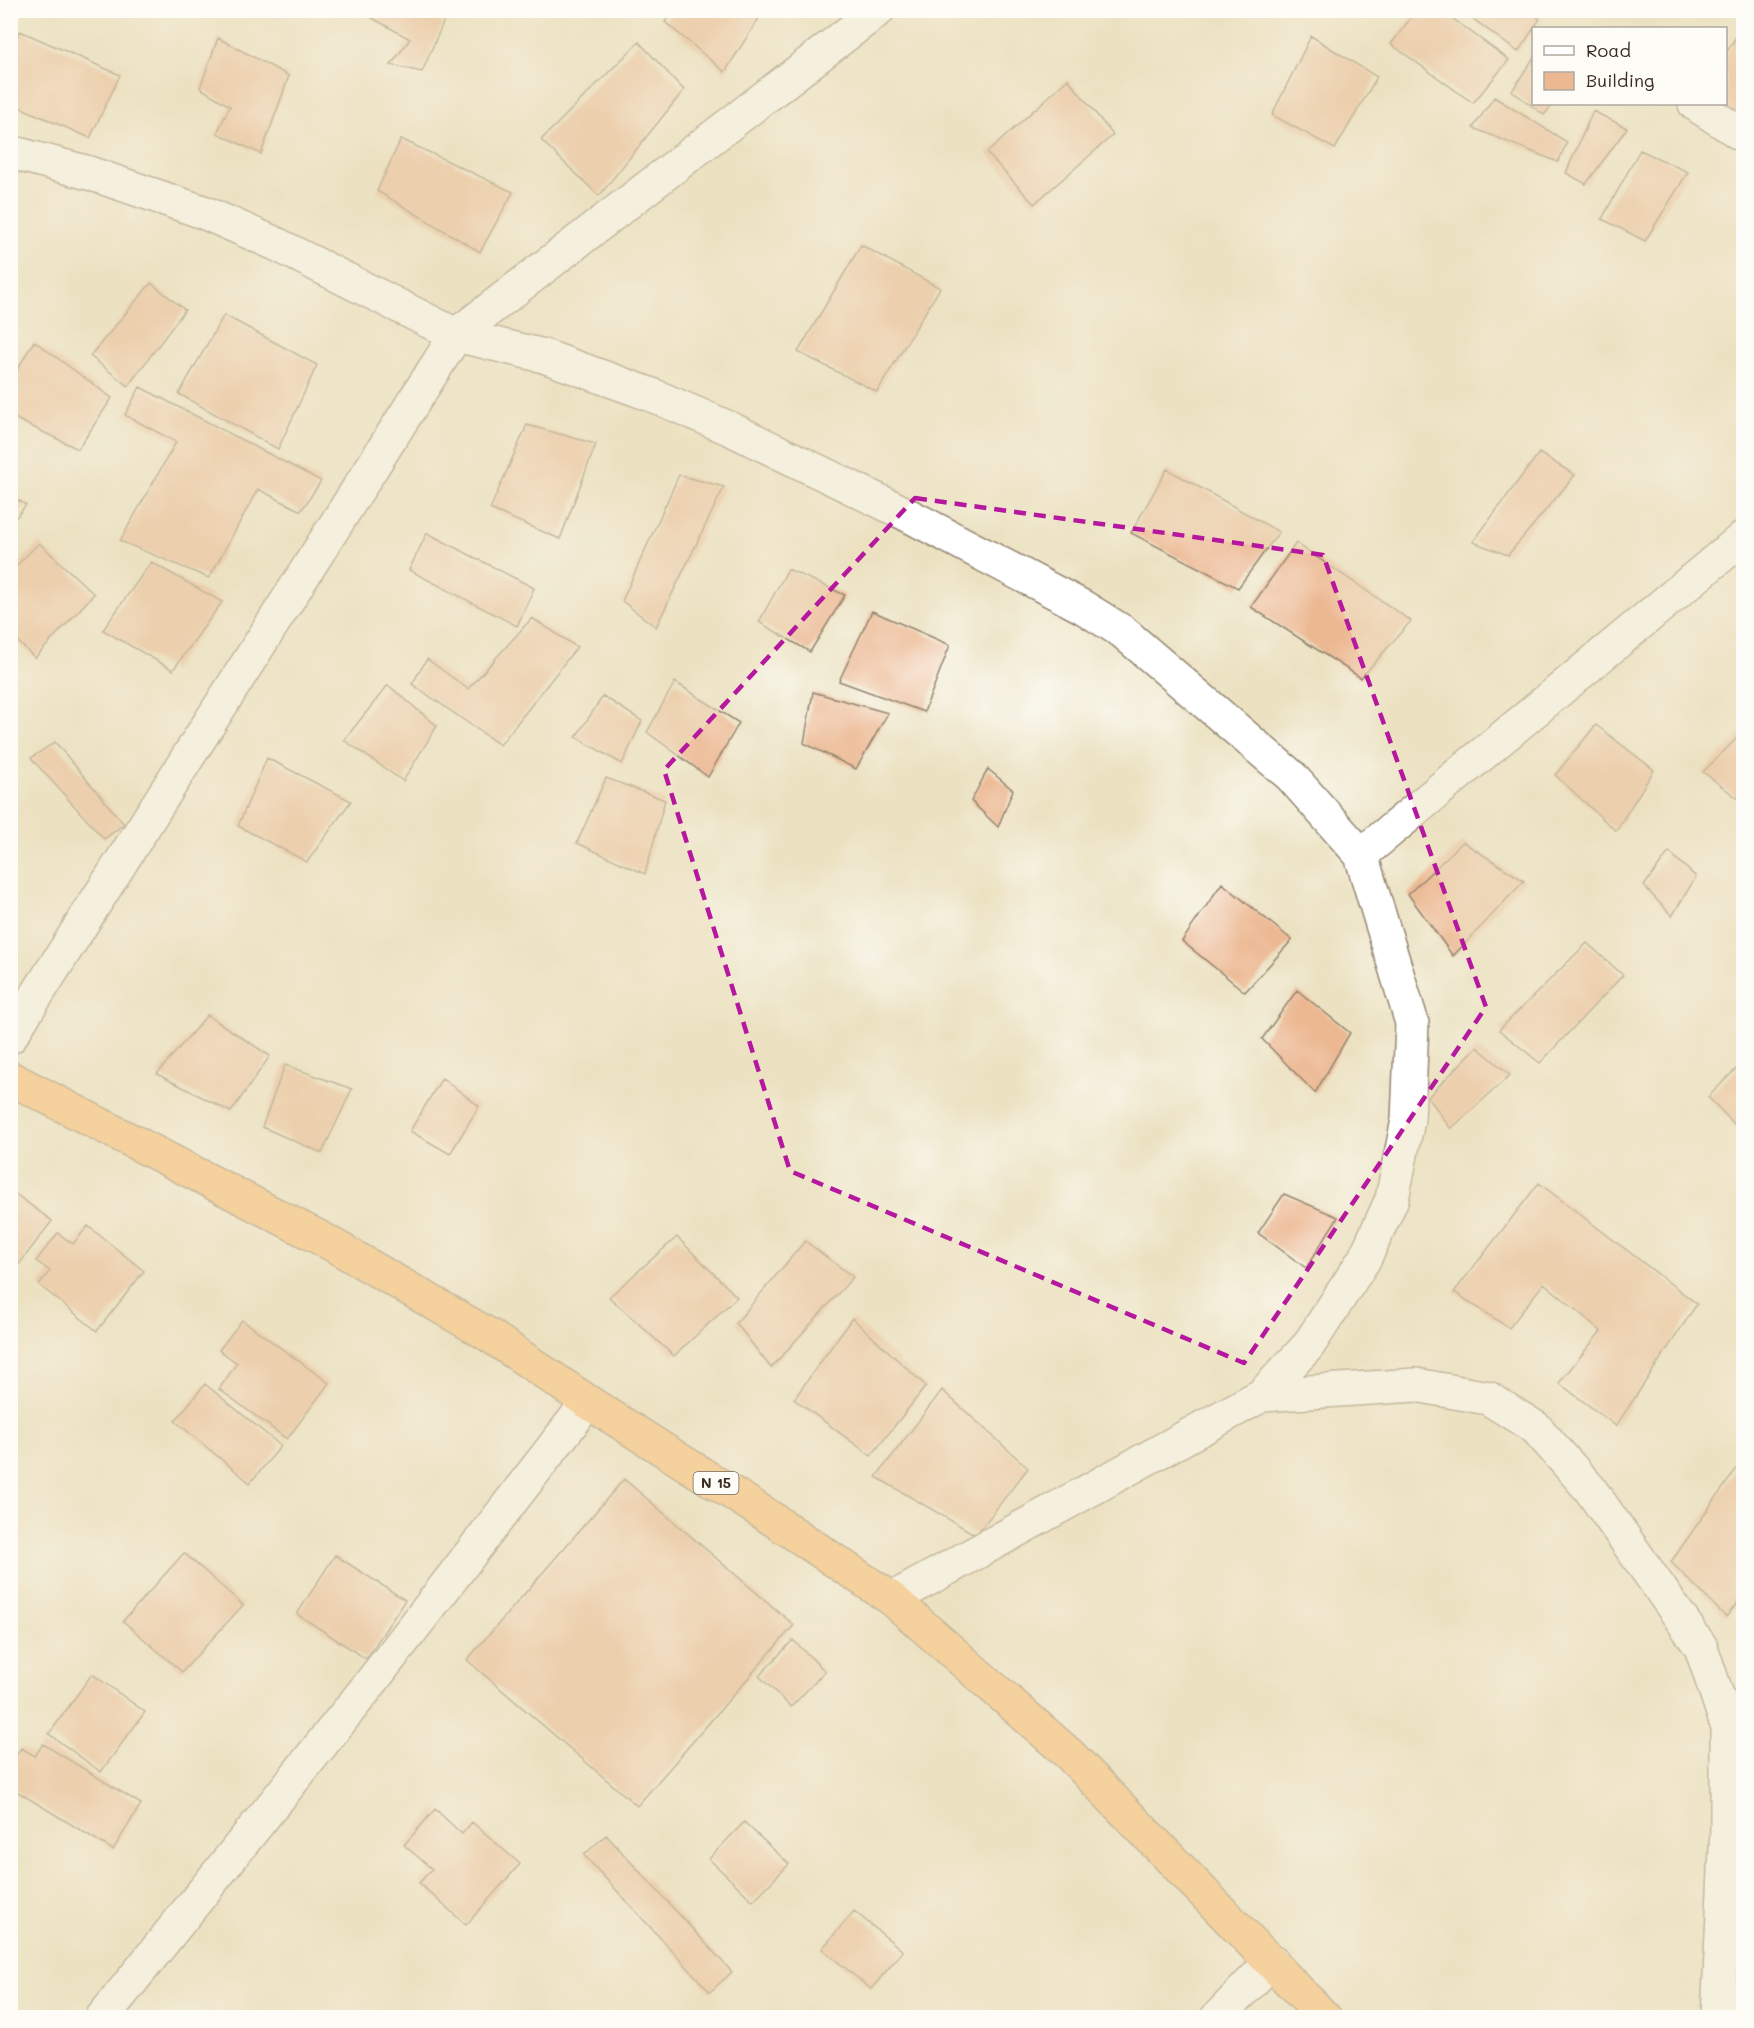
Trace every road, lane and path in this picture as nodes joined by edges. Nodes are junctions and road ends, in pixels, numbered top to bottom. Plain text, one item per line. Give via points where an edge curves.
1 (878, 10) edge
2 (1696, 105) edge
3 (1743, 136) edge
4 (10, 152) edge
5 (456, 335) junction
6 (1743, 537) edge
7 (1361, 855) junction
8 (10, 1037) edge
9 (10, 1078) edge
10 (1262, 1395) junction
11 (588, 1402) junction
12 (892, 1599) junction
13 (1272, 1961) junction
14 (102, 2018) edge
15 (1217, 2018) edge
16 (1325, 2018) edge
17 (1718, 2018) edge

1 - 5 street
2 - 3 street
4 - 5 street via 89,173 203,212 276,244
5 - 7 street via 544,356 732,429 1083,607 1123,632 1291,776
5 - 8 street
6 - 7 street
7 - 10 street via 1412,1023 1408,1120 1392,1199 1365,1258 1308,1346
9 - 11 highway, N 15 via 326,1241 489,1335
10 - 12 street
10 - 17 street via 1416,1385 1488,1398 1536,1428 1590,1489 1701,1647 1727,1725 1727,1828
11 - 12 highway, N 15
11 - 14 street
12 - 13 highway, N 15 via 1070,1755
13 - 15 street
13 - 16 highway, N 15

